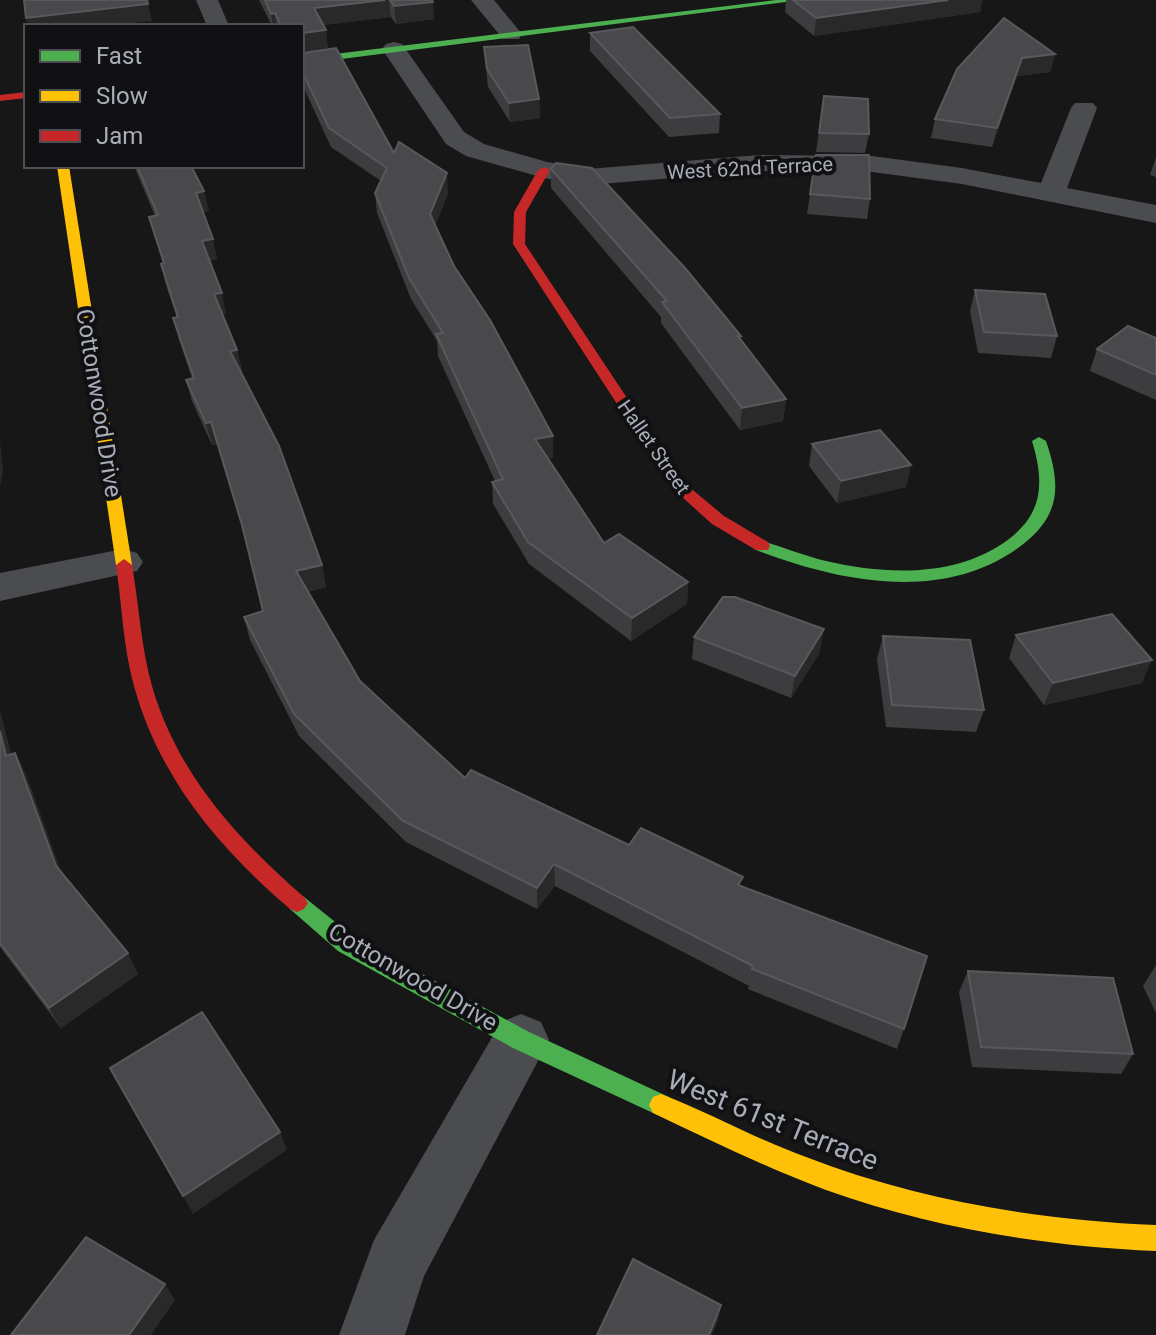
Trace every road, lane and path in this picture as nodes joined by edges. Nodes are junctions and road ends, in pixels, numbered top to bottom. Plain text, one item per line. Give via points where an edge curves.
1 (207, 0) edge
2 (482, 0) edge
3 (798, 0) edge
4 (718, 4) edge
5 (217, 24) edge
6 (511, 34) junction
7 (394, 49) junction
8 (304, 61) edge
9 (24, 95) edge
10 (0, 98) edge
11 (1084, 108) dead end
12 (63, 168) edge
13 (544, 170) junction
14 (1051, 193) junction
15 (1156, 214) edge
16 (1039, 441) dead end
17 (123, 562) junction
18 (0, 587) edge
19 (521, 1040) junction
20 (1156, 1238) edge
21 (372, 1335) edge

1 - 5 street
2 - 6 street
3 - 4 street
4 - 6 street
6 - 7 street
7 - 8 street
7 - 13 street via 455,138 475,150
9 - 10 street
11 - 14 street
12 - 17 street, Cottonwood Drive
13 - 14 street, West 62nd Terrace via 588,177 824,162 928,171
13 - 16 street, Hallet Street via 521,204 516,220 519,244 676,484 706,514 754,543 858,574 953,571 986,560 1024,540 1047,507 1049,471
14 - 15 street, West 62nd Terrace
17 - 18 street
17 - 19 street, Cottonwood Drive via 143,685 161,737 207,815 272,883 346,944
19 - 20 street, West 61st Terrace via 828,1178 952,1215 1105,1237
19 - 21 street, Cottonwood Drive via 397,1263

